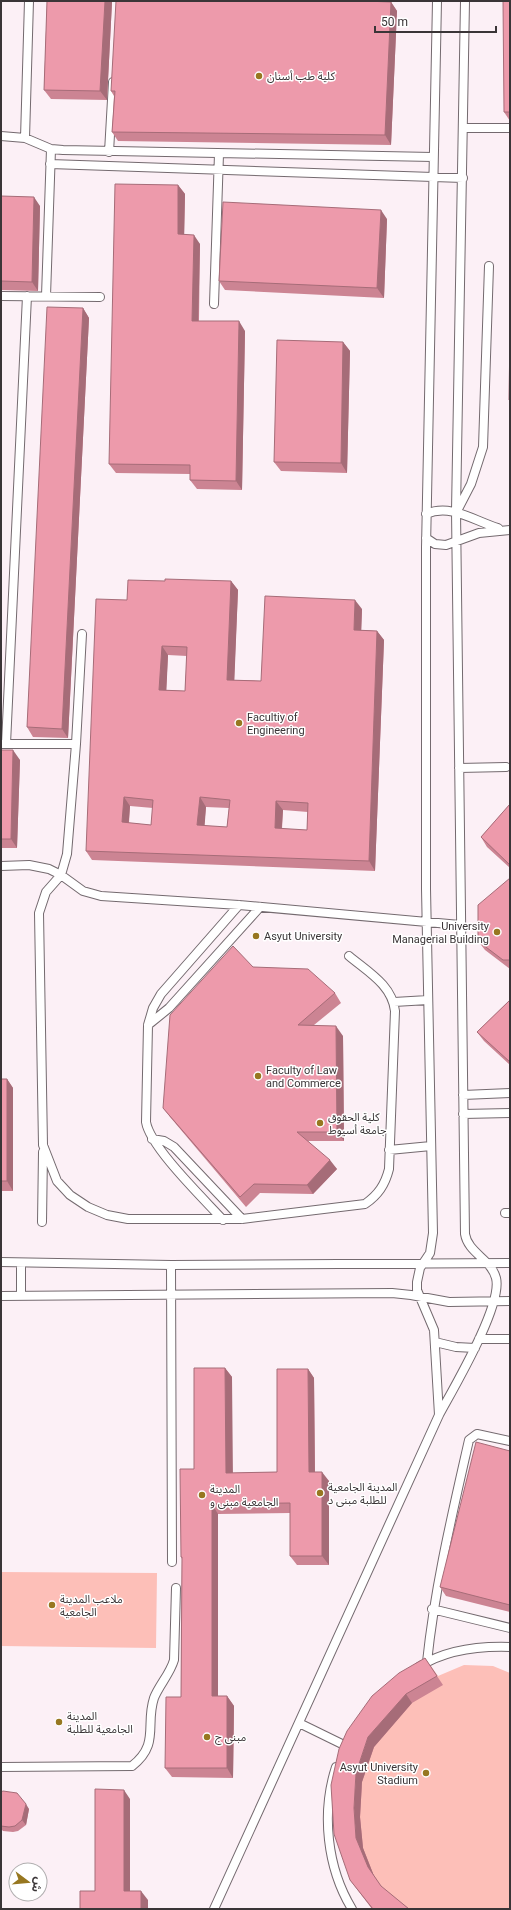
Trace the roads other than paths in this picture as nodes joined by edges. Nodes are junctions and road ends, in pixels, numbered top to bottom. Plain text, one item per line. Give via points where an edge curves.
1 (29, 1) edge
2 (437, 1) edge
3 (465, 1) edge
4 (114, 73) edge
5 (463, 128) junction
6 (510, 128) edge
7 (1, 136) edge
8 (25, 138) junction
9 (51, 149) junction
10 (109, 152) junction
11 (220, 154) junction
12 (433, 157) junction
13 (50, 164) junction
14 (219, 170) junction
15 (432, 177) junction
16 (463, 178) junction
17 (489, 266) dead end
18 (1, 296) edge
19 (27, 296) junction
20 (46, 296) junction
21 (100, 297) dead end
22 (214, 304) dead end
23 (456, 512) junction
24 (426, 514) junction
25 (506, 530) edge
26 (426, 538) junction
27 (456, 541) junction
28 (82, 634) dead end
29 (3, 744) edge
30 (76, 744) junction
31 (506, 767) dead end
32 (459, 768) junction
33 (1, 866) edge
34 (61, 875) junction
35 (240, 904) junction
36 (260, 907) junction
37 (427, 921) junction
38 (460, 925) junction
39 (349, 956) dead end
40 (428, 1000) junction
41 (394, 1002) junction
42 (148, 1025) junction
43 (510, 1093) edge
44 (463, 1095) junction
45 (510, 1113) edge
46 (463, 1114) junction
47 (152, 1139) junction
48 (43, 1145) junction
49 (431, 1146) junction
50 (389, 1150) junction
51 (242, 1219) junction
52 (223, 1220) junction
53 (42, 1222) dead end
54 (1, 1262) edge
55 (21, 1263) junction
56 (424, 1263) junction
57 (488, 1263) junction
58 (510, 1263) edge
59 (172, 1266) junction
60 (172, 1295) junction
61 (1, 1296) edge
62 (21, 1296) junction
63 (420, 1296) junction
64 (494, 1300) junction
65 (510, 1301) edge
66 (479, 1339) junction
67 (510, 1339) edge
68 (435, 1342) junction
69 (475, 1348) junction
70 (439, 1416) junction
71 (510, 1441) edge
72 (172, 1562) dead end
73 (176, 1588) dead end
74 (432, 1609) junction
75 (510, 1628) edge
76 (510, 1647) edge
77 (426, 1662) junction
78 (413, 1670) edge
79 (299, 1723) junction
80 (1, 1767) edge
81 (214, 1909) edge
82 (352, 1909) edge

1 - 8 lane
2 - 12 lane
3 - 5 lane
4 - 10 lane
5 - 6 lane
5 - 16 lane
7 - 8 lane
8 - 9 lane
9 - 10 lane
9 - 13 lane
10 - 11 lane
11 - 12 lane
11 - 14 lane
12 - 15 lane
13 - 14 lane
13 - 20 lane
14 - 15 lane
14 - 22 lane
15 - 16 lane
15 - 24 lane
16 - 23 lane
17 - 23 lane via 483,446 471,484
18 - 19 lane
19 - 20 lane
19 - 29 lane
20 - 21 lane
23 - 24 lane via 441,510
23 - 25 lane
23 - 27 lane
24 - 26 lane
25 - 27 lane via 479,533
26 - 27 lane via 440,546
26 - 37 lane
27 - 32 lane
28 - 30 lane
29 - 30 lane
30 - 34 lane via 67,854
31 - 32 lane
32 - 38 lane
33 - 34 lane via 39,866
34 - 35 lane via 76,887 101,896
34 - 48 lane via 46,892 39,913
35 - 36 lane
35 - 42 lane via 161,994
36 - 37 lane
36 - 42 lane via 169,1008
37 - 38 lane
37 - 40 lane
38 - 44 lane
39 - 41 lane via 388,989
40 - 41 lane
40 - 49 lane
41 - 50 lane
42 - 47 lane via 146,1122 147,1131
43 - 44 lane
44 - 46 lane
45 - 46 lane
46 - 57 lane via 465,1234 468,1244
47 - 51 lane via 164,1141 174,1147
47 - 52 lane
48 - 52 lane via 57,1180 70,1195 88,1207 128,1219
48 - 53 lane
49 - 50 lane
49 - 56 lane via 433,1232 431,1248
50 - 51 lane via 387,1178 377,1195 365,1204
51 - 52 lane
54 - 55 lane
55 - 59 lane
55 - 62 lane
56 - 57 lane
56 - 59 lane
56 - 63 lane via 417,1282
57 - 58 lane
57 - 64 lane via 496,1280
59 - 60 lane
60 - 62 lane
60 - 63 lane via 392,1293
60 - 72 lane
61 - 62 lane
63 - 64 lane via 449,1302
63 - 68 lane via 430,1319
64 - 65 lane
64 - 66 lane
66 - 67 lane
66 - 69 lane
68 - 69 lane via 456,1348
68 - 70 lane
69 - 70 lane
70 - 79 lane
71 - 74 lane via 477,1434 469,1440
73 - 80 lane via 174,1660 154,1699 150,1742 138,1761 132,1766
74 - 75 lane
74 - 77 lane
76 - 77 lane via 461,1651
77 - 78 lane
79 - 81 lane
79 - 82 lane via 343,1749 331,1782 328,1822 333,1862

